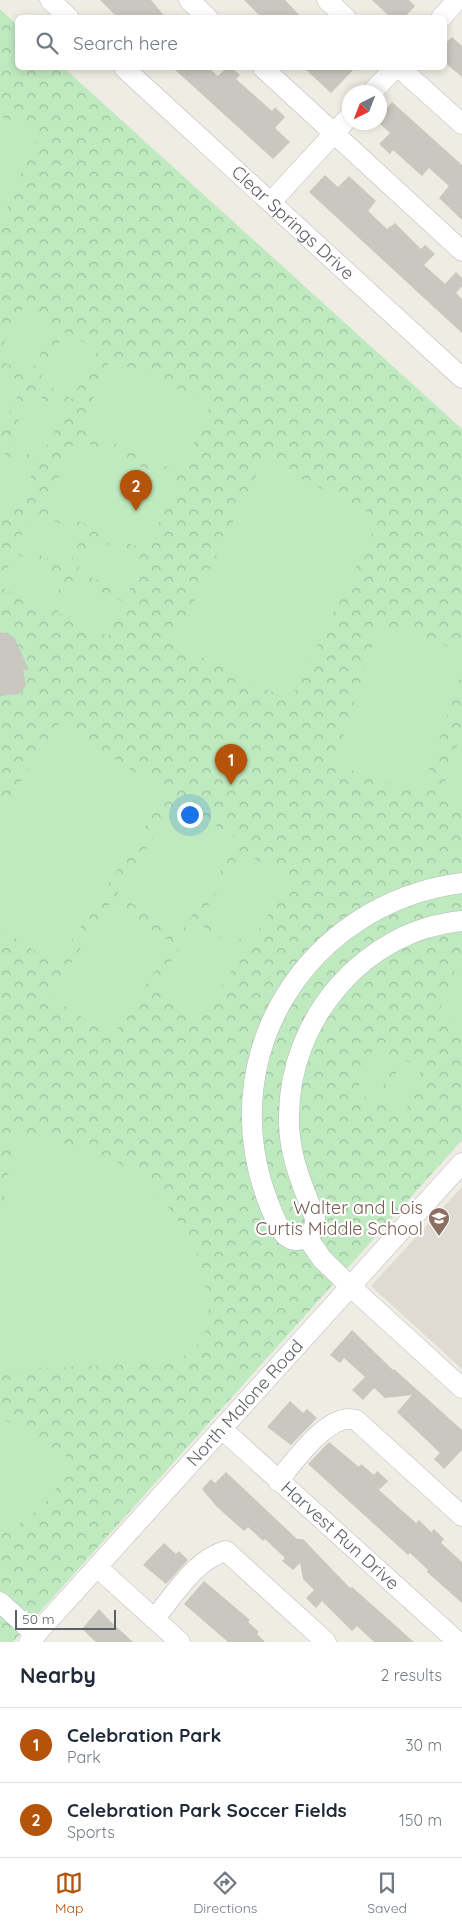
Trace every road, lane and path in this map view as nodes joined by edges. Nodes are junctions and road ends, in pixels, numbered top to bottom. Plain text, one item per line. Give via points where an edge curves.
1 (50, 0) edge
2 (189, 0) edge
3 (327, 0) edge
4 (457, 0) edge
5 (66, 15) edge
6 (205, 15) edge
7 (343, 15) edge
8 (444, 15) edge
9 (126, 70) edge
10 (265, 70) edge
11 (393, 70) edge
12 (402, 70) edge
13 (379, 85) edge
14 (342, 124) edge
15 (462, 124) edge
16 (334, 133) junction
17 (271, 202) junction
18 (462, 251) edge
19 (462, 378) edge
20 (462, 883) edge
21 (462, 921) edge
22 (462, 1163) edge
23 (307, 1237) junction
24 (351, 1287) junction
25 (462, 1388) edge
26 (222, 1430) junction
27 (278, 1481) junction
28 (462, 1516) edge
29 (98, 1568) junction
30 (0, 1602) edge
31 (154, 1619) junction
32 (33, 1638) edge
33 (180, 1642) edge
34 (326, 1642) edge
35 (458, 1642) edge

1 - 5 street
2 - 6 street
3 - 7 street
4 - 8 street
9 - 17 street, Clear Springs Drive
10 - 16 street
11 - 13 street
12 - 15 street
14 - 16 street
16 - 17 street
16 - 18 street
17 - 19 street, Clear Springs Drive
20 - 23 street via 402,897 345,928 299,974 268,1028 253,1089 255,1158 264,1191 284,1234 294,1240
21 - 23 street via 419,931 366,960 337,987 305,1038 293,1076 288,1116 298,1176 315,1218 314,1230
22 - 24 street, North Malone Road
23 - 24 street via 322,1259
24 - 25 street
24 - 26 street, North Malone Road
26 - 27 street, Harvest Run Drive
26 - 29 street, North Malone Road
27 - 28 street via 314,1439 329,1426 350,1418
27 - 35 street, Harvest Run Drive
29 - 31 street
29 - 32 street, North Malone Road
30 - 32 street
31 - 33 street
31 - 34 street via 196,1569 212,1554 226,1551

